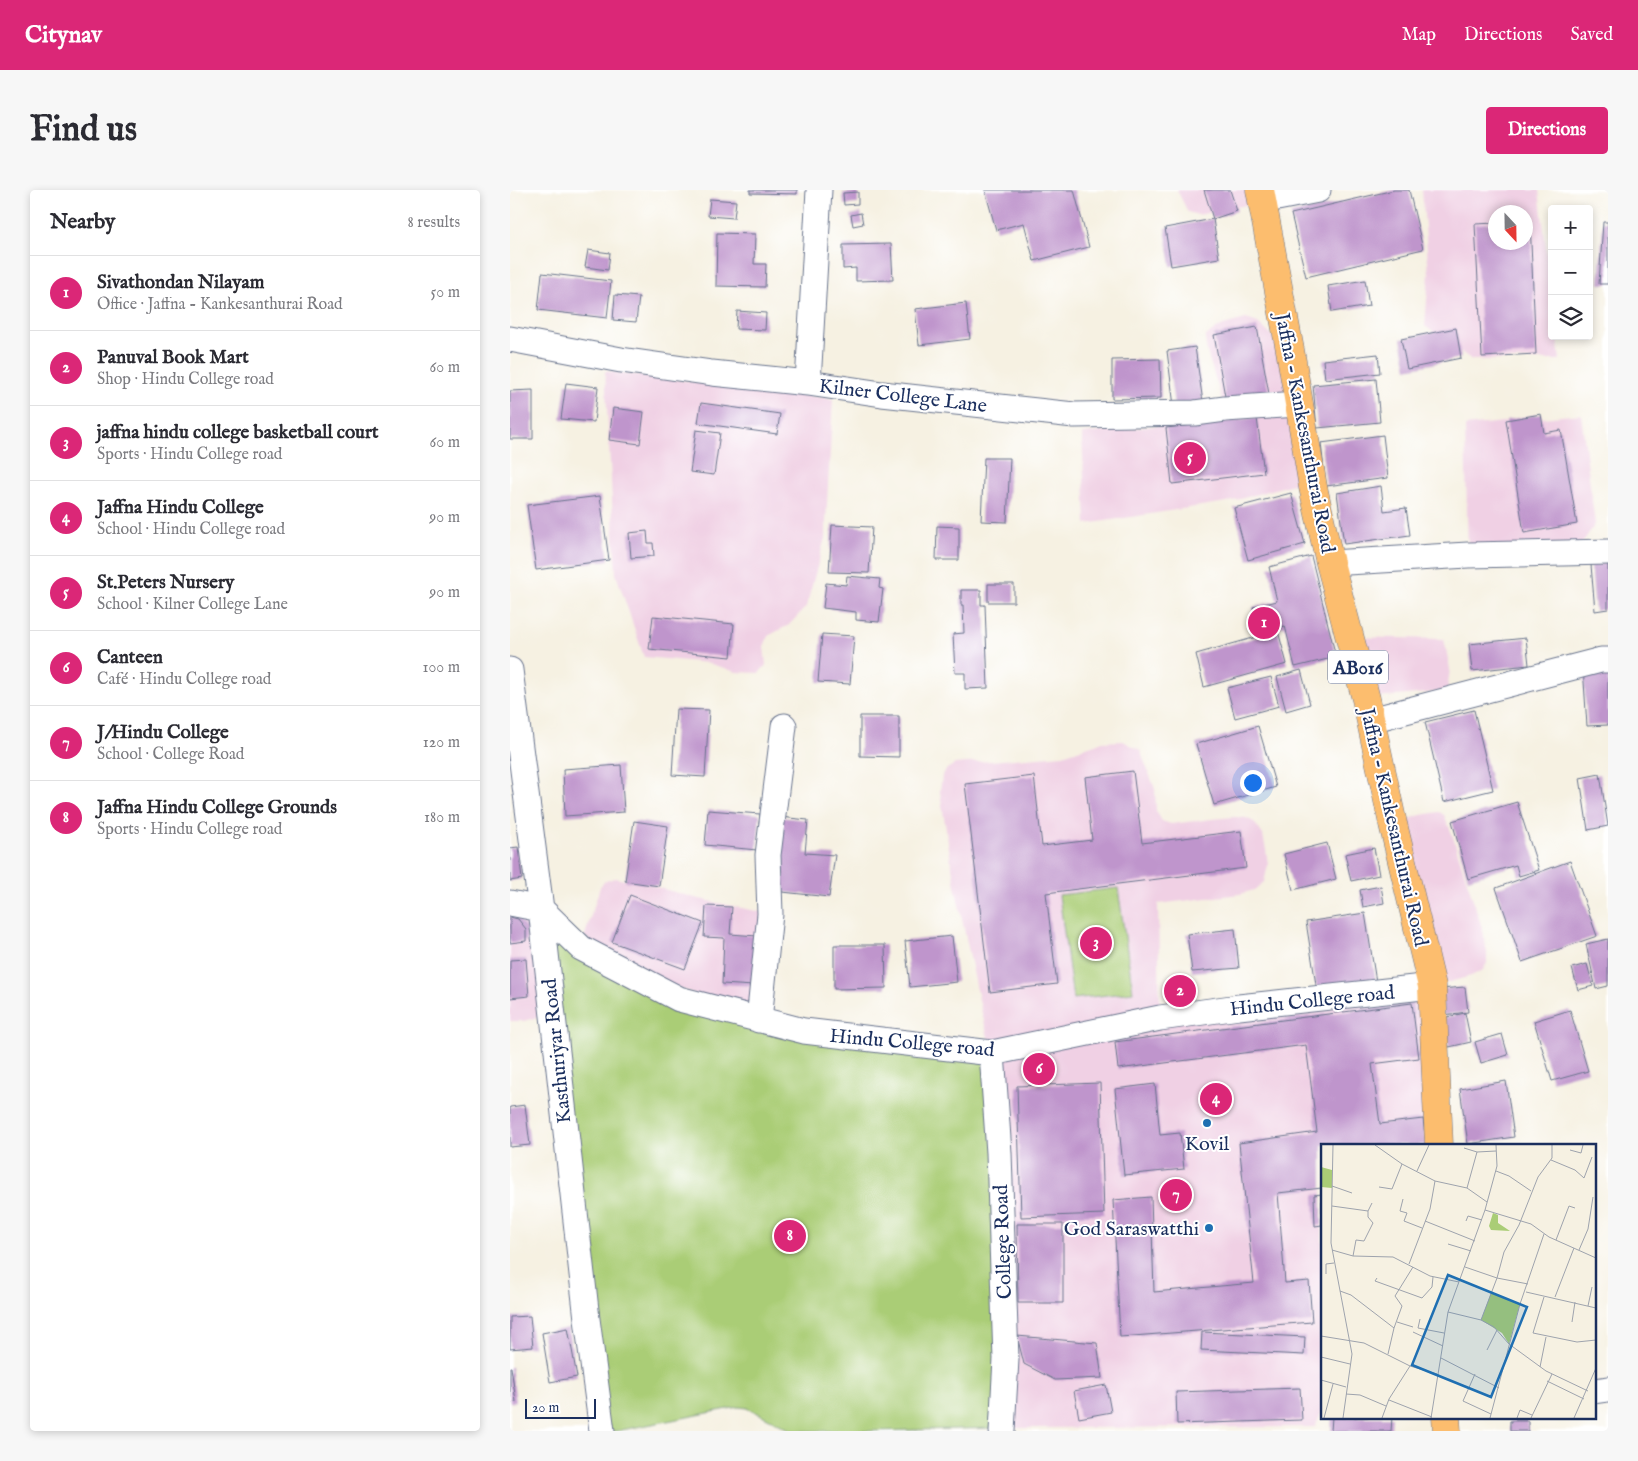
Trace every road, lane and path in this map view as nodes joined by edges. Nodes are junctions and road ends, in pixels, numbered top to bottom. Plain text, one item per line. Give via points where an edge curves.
1 (819, 190) edge
2 (1318, 190) edge
3 (1261, 196) edge
4 (510, 339) edge
5 (808, 383) junction
6 (1298, 404) junction
7 (1608, 552) edge
8 (1330, 564) junction
9 (1608, 660) edge
10 (510, 670) edge
11 (1371, 720) junction
12 (784, 726) dead end
13 (510, 902) edge
14 (541, 908) junction
15 (1432, 986) junction
16 (759, 1020) junction
17 (992, 1053) junction
18 (1439, 1144) edge
19 (1446, 1418) edge
20 (602, 1431) edge
21 (1002, 1431) edge
22 (1447, 1431) edge

1 - 5 street
2 - 3 street
3 - 6 main road, Jaffna - Kankesanthurai Road / AB016
4 - 5 street, Kilner College Lane via 621,360
5 - 6 street, Kilner College Lane via 1074,415 1195,413
6 - 8 main road, Jaffna - Kankesanthurai Road / AB016
7 - 8 street via 1468,555
8 - 11 main road, Jaffna - Kankesanthurai Road / AB016
9 - 11 street
10 - 14 street, Kasthuriyar Road
11 - 15 main road, Jaffna - Kankesanthurai Road / AB016 via 1392,824
12 - 16 street via 768,855 770,914
13 - 14 street
14 - 16 street, Hindu College road via 581,948 679,1000
14 - 20 street, Kasthuriyar Road
15 - 17 street, Hindu College road via 1160,1018
15 - 18 main road, Jaffna - Kankesanthurai Road / AB016
16 - 17 street, Hindu College road via 804,1031
17 - 21 street, College Road via 1006,1358
19 - 22 main road

